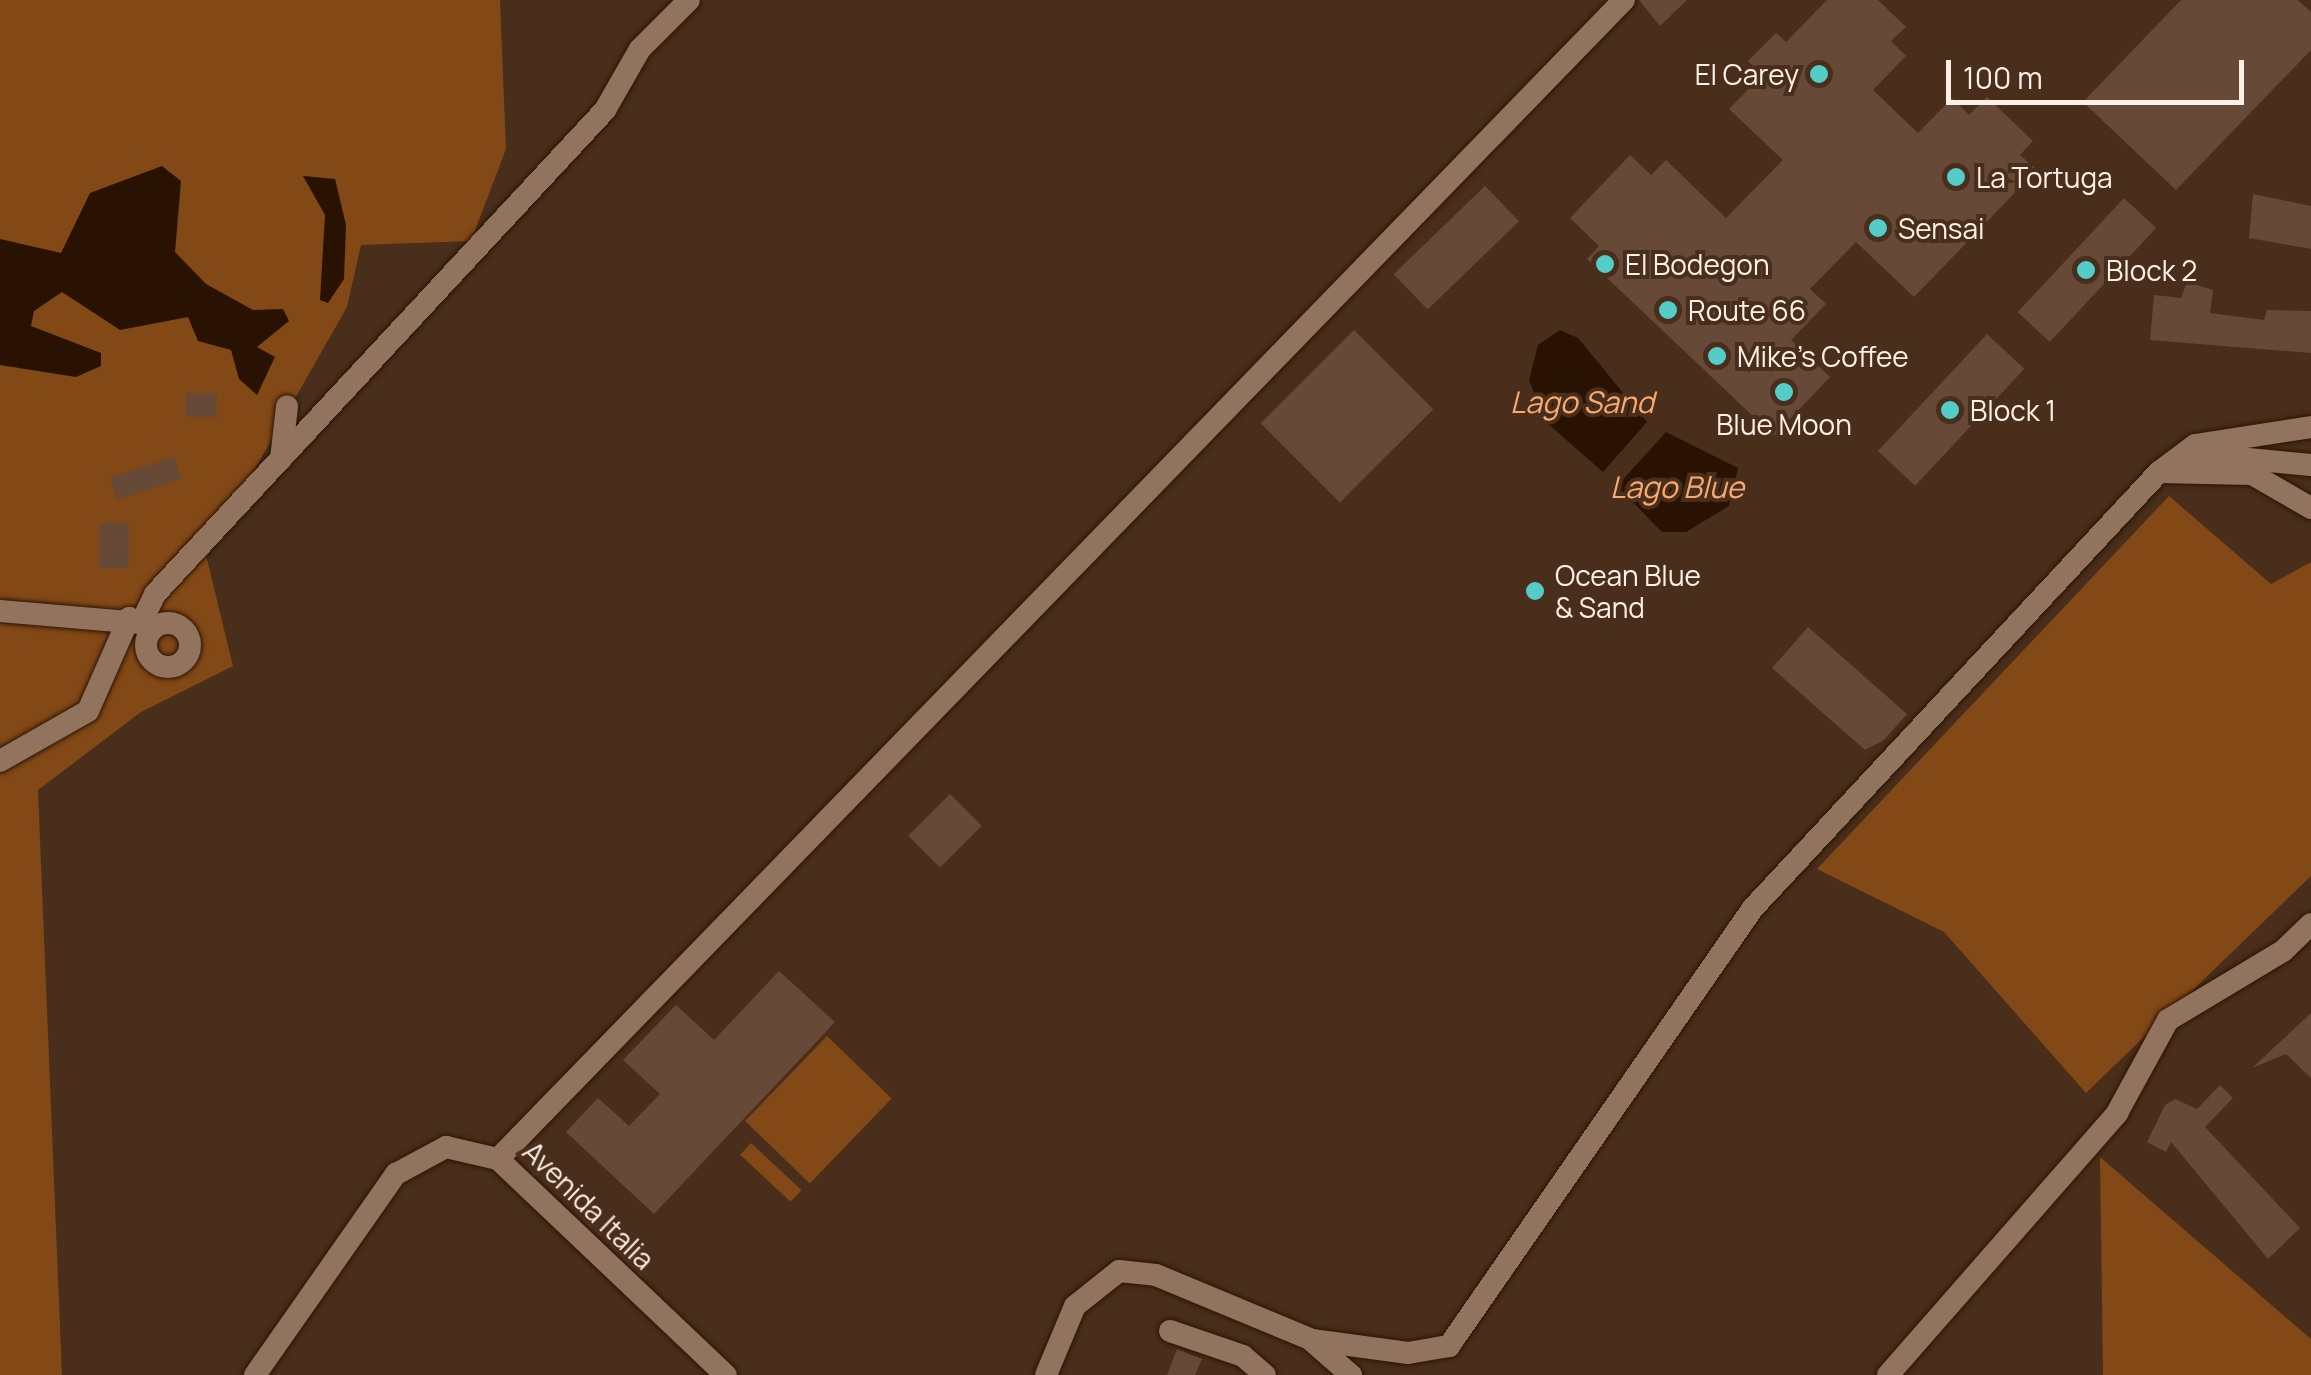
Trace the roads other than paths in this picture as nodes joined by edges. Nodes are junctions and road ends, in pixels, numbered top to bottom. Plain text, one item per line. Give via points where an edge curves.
1 (689, 0) edge
2 (1624, 0) edge
3 (287, 406) dead end
4 (2311, 427) edge
5 (280, 459) junction
6 (2311, 465) edge
7 (2159, 472) junction
8 (2311, 508) edge
9 (0, 611) edge
10 (140, 624) junction
11 (0, 761) edge
12 (2311, 924) edge
13 (498, 1160) junction
14 (1170, 1331) dead end
15 (1312, 1340) junction
16 (1412, 1364) edge
17 (256, 1375) edge
18 (726, 1375) edge
19 (1046, 1375) edge
20 (1265, 1375) edge
21 (1350, 1375) edge
22 (1888, 1375) edge

1 - 5 street via 640,49 605,110
2 - 13 street
3 - 5 street
4 - 7 street via 2195,446
5 - 10 street via 155,594
6 - 7 street via 2217,456
7 - 8 street via 2252,474
7 - 16 street via 1752,908 1449,1346
9 - 10 street
10 - 11 street via 88,711
12 - 22 street via 2268,961 2168,1020 2117,1113
13 - 17 street, Avenida Italia via 446,1147 404,1166
13 - 18 street, Avenida Italia
14 - 20 street via 1243,1356
15 - 16 street
15 - 19 street via 1156,1275 1119,1271 1075,1306
15 - 21 street

